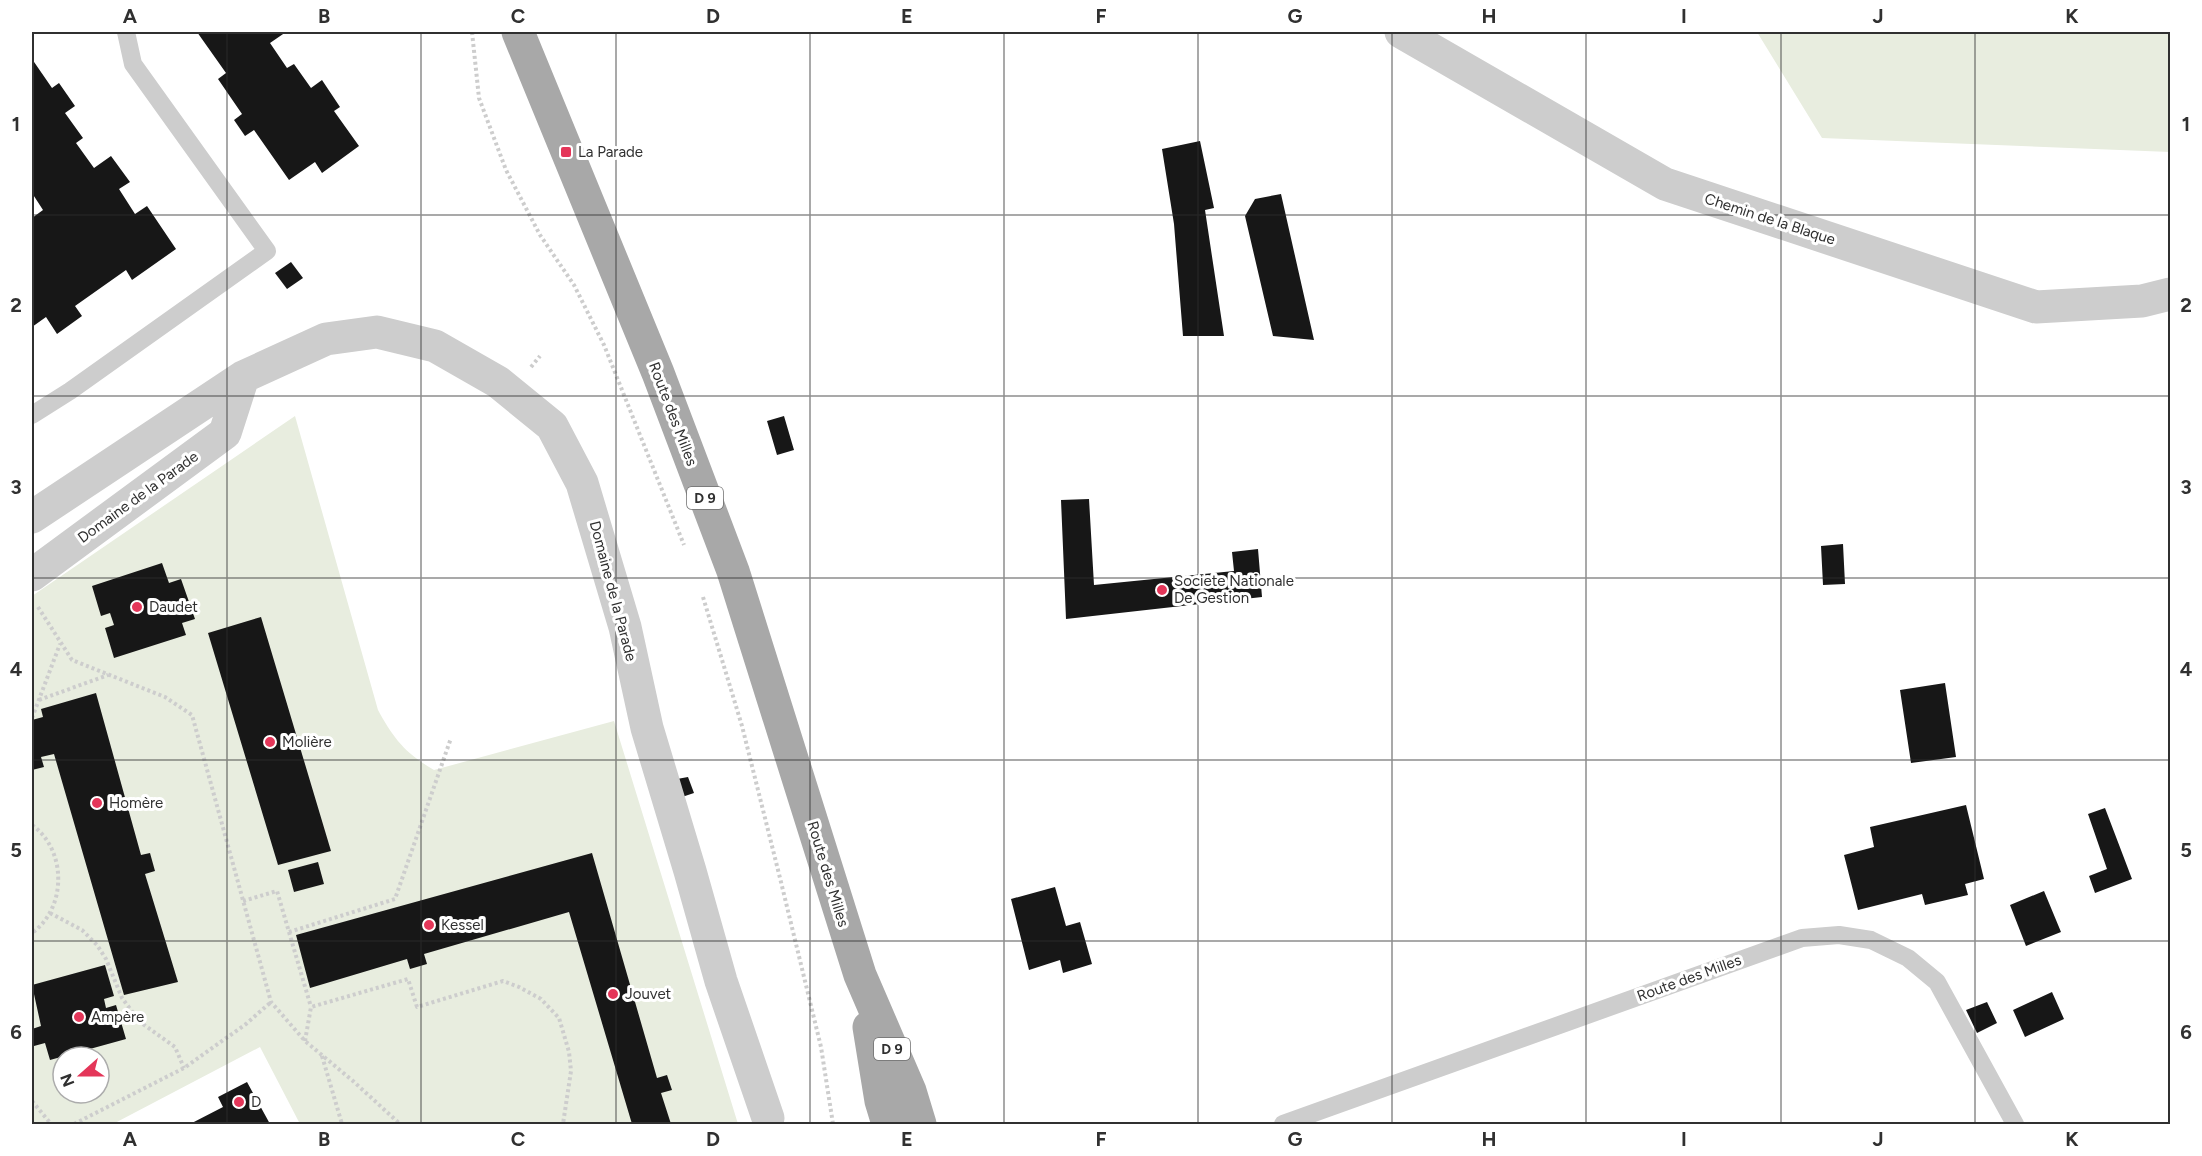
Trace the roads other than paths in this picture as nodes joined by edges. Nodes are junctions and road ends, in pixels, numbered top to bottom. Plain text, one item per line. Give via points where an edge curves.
1 (126, 32) edge
2 (518, 32) edge
3 (1401, 32) edge
4 (2170, 294) edge
5 (243, 377) junction
6 (32, 415) edge
7 (32, 517) edge
8 (32, 575) edge
9 (860, 975) junction
10 (768, 1121) edge
11 (888, 1125) edge
12 (920, 1125) edge
13 (1283, 1125) edge
14 (2014, 1125) edge

1 - 6 lane via 133,64 267,251
2 - 9 main road, Route des Milles / D 9 via 658,373 733,571
3 - 4 street, Chemin de la Blaque via 1665,184 2036,306 2142,301
5 - 7 street, Domaine de la Parade
5 - 8 street, Domaine de la Parade via 225,434
5 - 10 street, Domaine de la Parade via 326,339 377,332 435,346 498,382 552,426 582,483 625,627 646,728 721,981
9 - 11 main road, Route des Milles / D 9
9 - 12 main road, Route des Milles / D 9 via 910,1091
13 - 14 lane, Route des Milles via 1802,938 1839,935 1871,940 1908,958 1937,982

